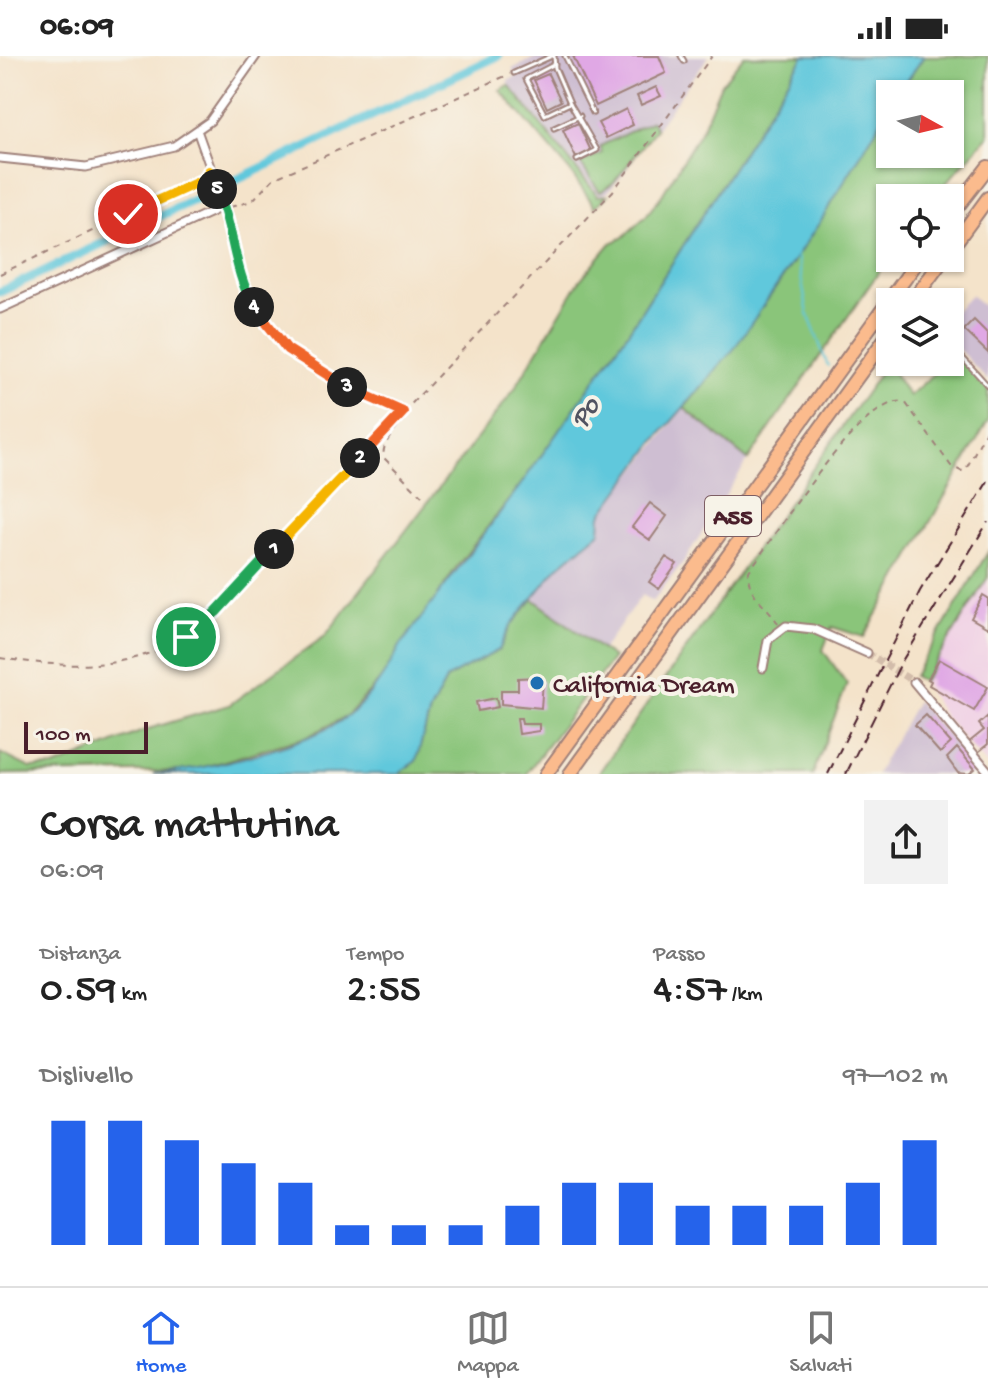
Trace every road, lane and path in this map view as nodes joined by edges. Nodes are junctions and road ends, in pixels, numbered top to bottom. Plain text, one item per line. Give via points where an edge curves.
1 (256, 56) edge
2 (553, 56) edge
3 (565, 56) edge
4 (681, 56) edge
5 (712, 56) edge
6 (684, 61) dead end
7 (555, 64) junction
8 (514, 73) joint
9 (570, 103) junction
10 (593, 113) dead end
11 (580, 116) junction
12 (554, 128) dead end
13 (198, 133) junction
14 (0, 158) edge
15 (577, 160) dead end
16 (988, 167) edge
17 (209, 171) junction
18 (964, 198) edge
19 (988, 198) edge
20 (224, 206) junction
21 (964, 231) edge
22 (910, 272) edge
23 (0, 274) edge
24 (0, 309) edge
25 (876, 351) edge
26 (964, 359) edge
27 (988, 386) edge
28 (403, 412) junction
29 (988, 427) edge
30 (422, 496) dead end
31 (780, 629) junction
32 (867, 653) tunnel mouth
33 (0, 658) edge
34 (763, 668) dead end
35 (914, 682) tunnel mouth
36 (988, 771) edge
37 (546, 774) edge
38 (570, 774) edge

1 - 13 street
2 - 7 lane
2 - 8 lane
3 - 10 lane
4 - 6 lane
5 - 28 path via 613,191
7 - 9 lane
7 - 9 lane via 526,79 545,115
8 - 20 path via 273,179 252,201
9 - 11 lane
11 - 12 lane
11 - 15 lane via 597,150
13 - 14 street via 174,146 86,167
13 - 17 street
16 - 18 highway
17 - 20 street
17 - 23 path via 205,179
19 - 21 highway
20 - 24 street
20 - 28 path via 237,275 271,332 323,373
22 - 37 highway, A55
25 - 38 highway, A55
26 - 27 lane
28 - 30 path via 385,444 384,458
28 - 33 path via 216,612 186,637 143,657 103,666
29 - 31 path via 961,471 951,466 905,402 892,402 849,433 749,571 753,595 772,612
31 - 32 street via 813,629
31 - 34 street via 768,640
35 - 36 street

